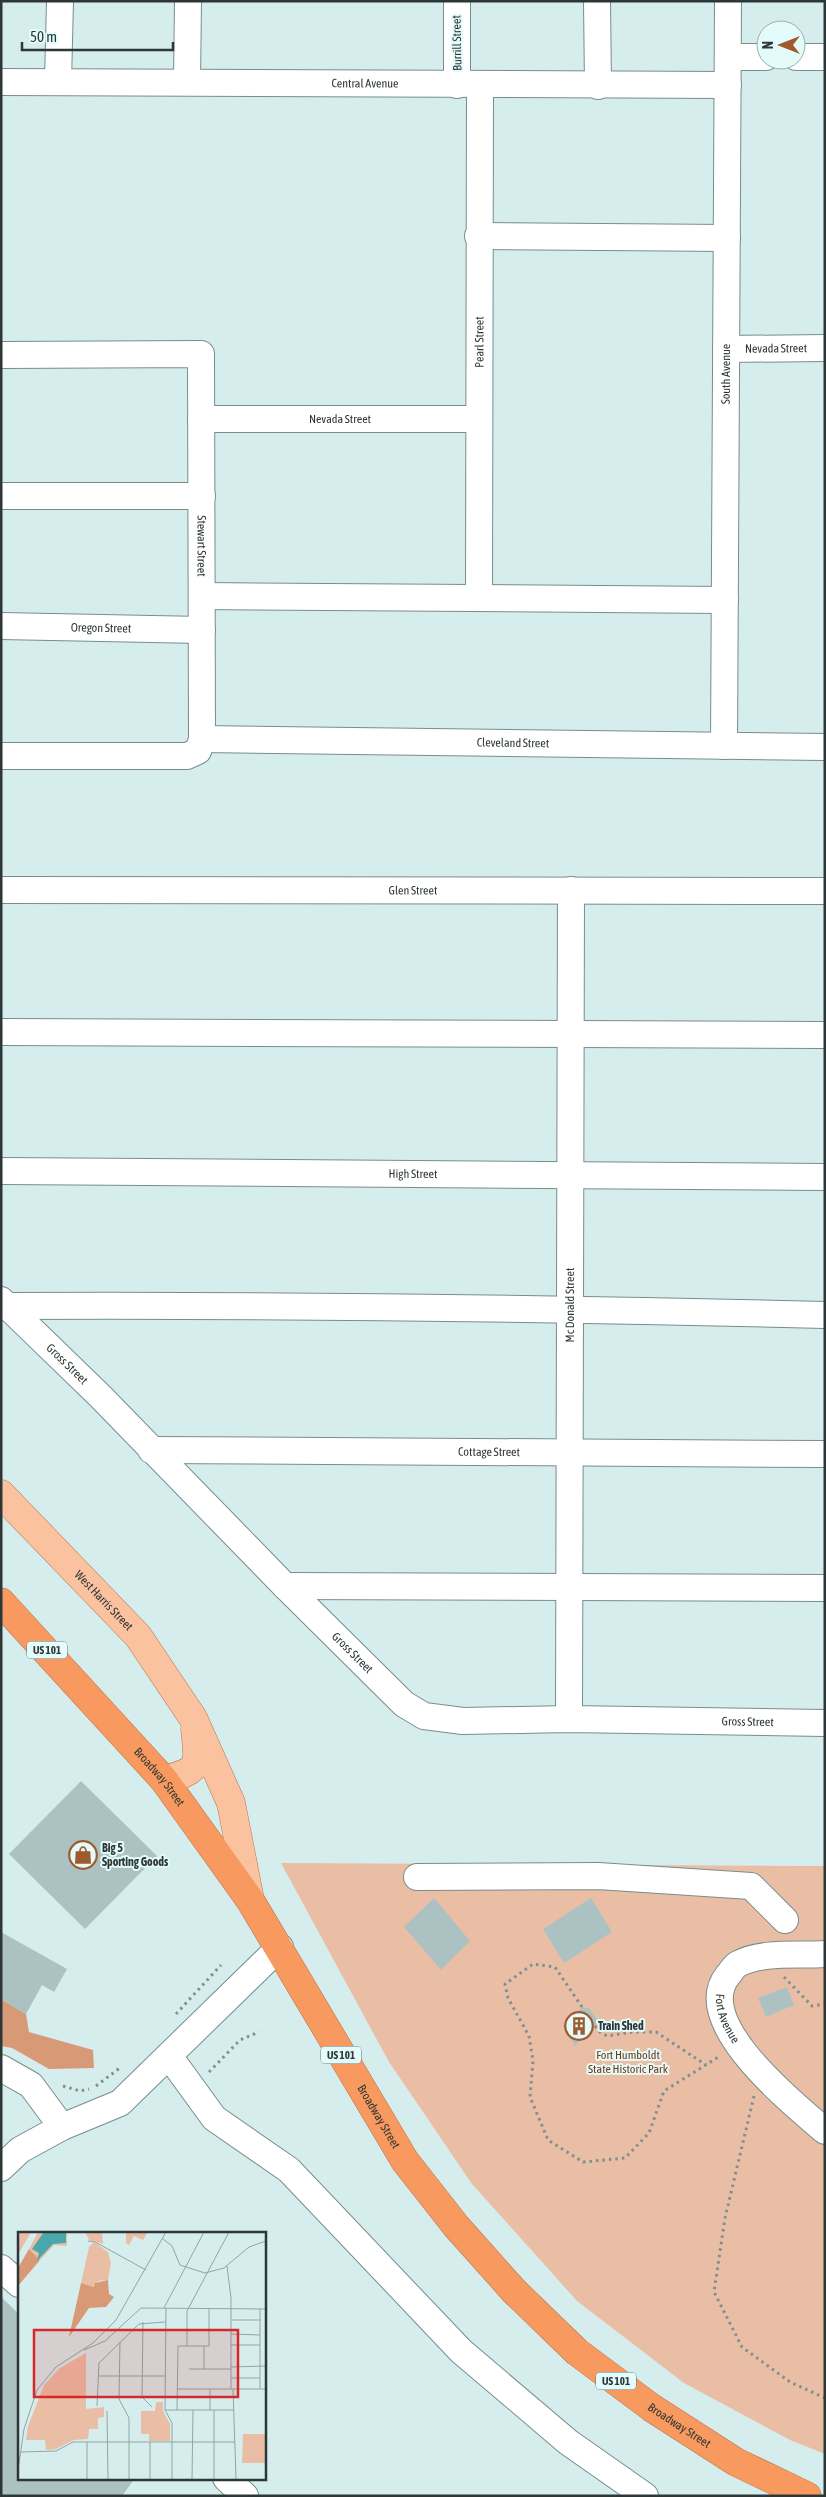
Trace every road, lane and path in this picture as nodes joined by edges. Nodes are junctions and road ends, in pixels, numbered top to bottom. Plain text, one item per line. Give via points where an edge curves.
1 (60, 1) edge
2 (188, 1) edge
3 (457, 1) edge
4 (597, 1) edge
5 (728, 1) edge
6 (728, 57) junction
7 (756, 57) edge
8 (806, 57) edge
9 (825, 57) edge
10 (1, 82) edge
11 (58, 82) junction
12 (187, 82) junction
13 (469, 85) junction
14 (598, 86) junction
15 (728, 86) junction
16 (478, 236) junction
17 (727, 238) junction
18 (825, 348) edge
19 (726, 349) junction
20 (1, 355) edge
21 (201, 419) junction
22 (478, 419) junction
23 (1, 496) edge
24 (202, 496) junction
25 (202, 596) junction
26 (479, 598) junction
27 (725, 600) junction
28 (1, 626) edge
29 (202, 630) junction
30 (202, 739) junction
31 (724, 746) junction
32 (825, 746) edge
33 (1, 756) edge
34 (1, 890) edge
35 (571, 890) junction
36 (825, 891) edge
37 (1, 1032) edge
38 (570, 1034) junction
39 (825, 1035) edge
40 (1, 1171) edge
41 (570, 1175) junction
42 (825, 1177) edge
43 (4, 1303) edge
44 (569, 1309) junction
45 (825, 1315) edge
46 (151, 1450) junction
47 (568, 1452) junction
48 (825, 1454) edge
49 (1, 1494) edge
50 (285, 1586) junction
51 (569, 1588) junction
52 (825, 1588) edge
53 (1, 1602) edge
54 (194, 1718) junction
55 (569, 1719) junction
56 (825, 1723) edge
57 (164, 1780) junction
58 (417, 1878) dead end
59 (250, 1900) junction
60 (785, 1920) dead end
61 (280, 1947) junction
62 (825, 1954) edge
63 (764, 1957) junction
64 (221, 1965) dead end
65 (825, 2004) edge
66 (582, 2007) dead end
67 (172, 2018) dead end
68 (595, 2026) dead end
69 (258, 2032) dead end
70 (738, 2046) junction
71 (169, 2056) junction
72 (126, 2063) dead end
73 (706, 2065) junction
74 (1, 2068) edge
75 (761, 2071) junction
76 (202, 2079) dead end
77 (63, 2086) dead end
78 (62, 2127) junction
79 (825, 2131) edge
80 (1, 2168) edge
81 (1, 2268) edge
82 (18, 2283) edge
83 (825, 2398) edge
84 (228, 2480) edge
85 (244, 2496) edge
86 (645, 2496) edge
87 (807, 2496) edge

1 - 11 street
2 - 12 street
3 - 13 street, Burrill Street
4 - 14 street
5 - 6 street, South Avenue
6 - 7 street
6 - 15 street, South Avenue
8 - 9 street
10 - 11 street, Central Avenue
11 - 12 street, Central Avenue
12 - 13 street, Central Avenue
13 - 14 street, Central Avenue
13 - 16 street, Pearl Street
14 - 15 street, Central Avenue
15 - 17 street, South Avenue
16 - 17 street
16 - 22 street, Pearl Street
17 - 19 street, South Avenue
18 - 19 street, Nevada Street
19 - 27 street, South Avenue
20 - 21 street, Stewart Street via 201,354
21 - 22 street, Nevada Street
21 - 24 street, Stewart Street
22 - 26 street, Pearl Street
23 - 24 street
24 - 25 street, Stewart Street
25 - 26 street
25 - 29 street, Stewart Street
26 - 27 street
27 - 31 street, South Avenue
28 - 29 street, Oregon Street
29 - 30 street, Stewart Street
30 - 31 street, Cleveland Street
30 - 33 street via 198,751 187,756
31 - 32 street, Cleveland Street
34 - 35 street, Glen Street
35 - 36 street, Glen Street
35 - 38 street, Mc Donald Street
37 - 38 street
38 - 39 street
38 - 41 street, Mc Donald Street
40 - 41 street, High Street
41 - 42 street, High Street
41 - 44 street, Mc Donald Street
43 - 44 street
43 - 46 street, Gross Street
44 - 45 street
44 - 47 street, Mc Donald Street
46 - 47 street, Cottage Street
46 - 50 street, Gross Street
47 - 48 street, Cottage Street
47 - 51 street, Mc Donald Street
49 - 54 main road, West Harris Street via 138,1636
50 - 51 street
50 - 55 street, Gross Street via 404,1704 424,1716 463,1721
51 - 52 street
51 - 55 street, Mc Donald Street
53 - 57 highway, Broadway Street / US 101
54 - 57 main road, West Harris Street via 196,1765 187,1774
54 - 59 main road, West Harris Street via 231,1803
55 - 56 street, Gross Street
57 - 59 highway, Broadway Street / US 101
58 - 60 street via 598,1876 751,1886
59 - 61 highway, Broadway Street / US 101
61 - 71 street
61 - 87 highway, Broadway Street / US 101 via 405,2161 456,2226 514,2291 577,2352 652,2408 736,2462
62 - 63 street, Fort Avenue
63 - 65 path via 812,2006
63 - 70 street, Fort Avenue via 736,1965 721,1983 722,2014
64 - 67 path
66 - 73 path via 555,1967 533,1964 505,1984 508,1998 529,2036 533,2061 530,2097 548,2140 583,2162 625,2158 648,2134 664,2091
68 - 73 path via 607,2036 656,2032
69 - 76 path via 240,2040
70 - 73 path
70 - 75 street, Fort Avenue
71 - 78 street via 120,2103
71 - 86 street via 214,2118 288,2170 461,2350 568,2442
72 - 77 path via 93,2089 80,2091
74 - 78 street via 31,2085
75 - 79 street, Fort Avenue
75 - 83 path via 725,2218 714,2292 742,2347 790,2382
78 - 80 street via 20,2150
81 - 82 street
84 - 85 street

